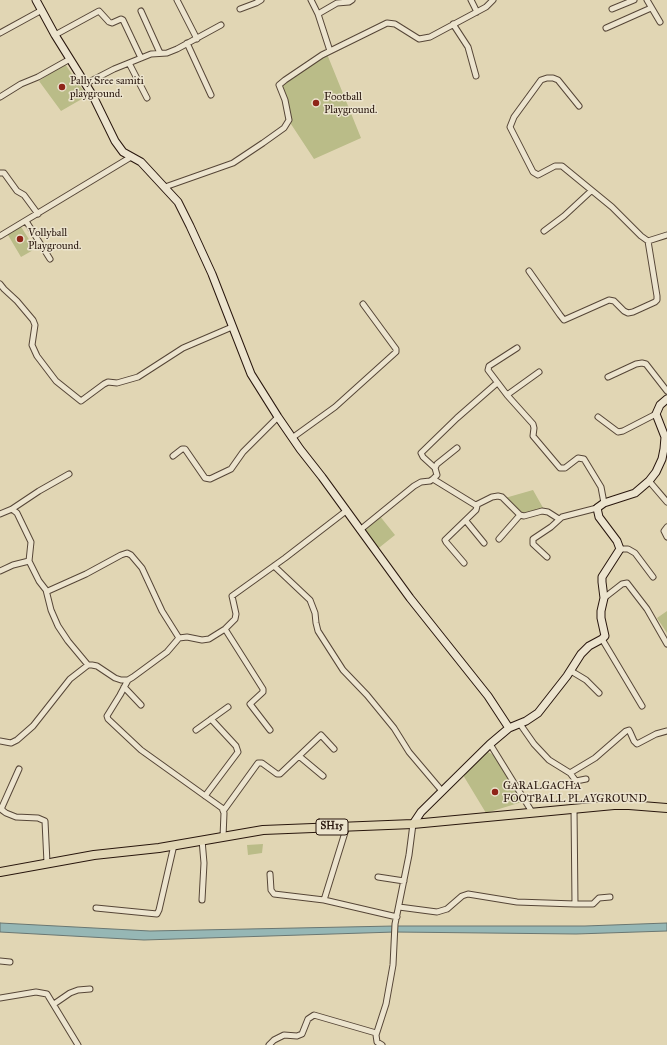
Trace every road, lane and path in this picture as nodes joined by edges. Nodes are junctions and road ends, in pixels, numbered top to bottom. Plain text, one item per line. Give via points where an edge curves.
1 (36, 0) edge
2 (177, 0) edge
3 (261, 0) edge
4 (311, 0) edge
5 (352, 0) edge
6 (471, 0) edge
7 (493, 0) edge
8 (634, 0) edge
9 (647, 0) edge
10 (651, 8) junction
11 (240, 9) dead end
12 (42, 10) junction
13 (612, 10) dead end
14 (141, 11) dead end
15 (477, 12) junction
16 (318, 14) junction
17 (660, 22) dead end
18 (453, 24) junction
19 (221, 25) dead end
20 (606, 28) dead end
21 (0, 33) edge
22 (55, 35) junction
23 (197, 38) junction
24 (187, 43) junction
25 (330, 51) junction
26 (160, 53) junction
27 (141, 58) junction
28 (70, 59) junction
29 (129, 63) junction
30 (476, 76) dead end
31 (85, 84) junction
32 (211, 95) dead end
33 (0, 97) edge
34 (147, 98) dead end
35 (579, 106) dead end
36 (131, 157) junction
37 (0, 172) edge
38 (165, 187) junction
39 (592, 191) junction
40 (38, 214) junction
41 (26, 221) junction
42 (544, 231) dead end
43 (667, 235) edge
44 (0, 236) edge
45 (648, 241) junction
46 (50, 260) dead end
47 (529, 271) dead end
48 (0, 284) edge
49 (363, 304) dead end
50 (232, 327) junction
51 (517, 348) dead end
52 (540, 372) dead end
53 (608, 377) dead end
54 (497, 383) junction
55 (667, 391) edge
56 (507, 395) junction
57 (667, 399) edge
58 (656, 414) junction
59 (598, 417) dead end
60 (278, 418) junction
61 (292, 438) junction
62 (457, 448) dead end
63 (173, 456) dead end
64 (435, 468) junction
65 (69, 474) dead end
66 (433, 479) junction
67 (649, 481) junction
68 (667, 502) edge
69 (604, 503) junction
70 (476, 505) junction
71 (597, 508) junction
72 (12, 509) junction
73 (346, 511) junction
74 (0, 514) edge
75 (520, 515) junction
76 (559, 519) junction
77 (466, 521) junction
78 (667, 527) edge
79 (360, 530) junction
80 (667, 537) edge
81 (499, 539) dead end
82 (484, 543) dead end
83 (620, 549) junction
84 (547, 557) dead end
85 (28, 561) junction
86 (464, 564) dead end
87 (274, 566) junction
88 (0, 571) edge
89 (653, 577) dead end
90 (46, 590) junction
91 (604, 598) junction
92 (225, 629) junction
93 (179, 638) junction
94 (602, 639) junction
95 (667, 644) edge
96 (88, 665) junction
97 (571, 671) junction
98 (128, 680) junction
99 (124, 687) junction
100 (599, 693) dead end
101 (141, 705) dead end
102 (642, 706) dead end
103 (228, 707) dead end
104 (211, 719) junction
105 (520, 724) junction
106 (509, 728) junction
107 (196, 730) dead end
108 (270, 730) dead end
109 (667, 731) edge
110 (0, 741) edge
111 (490, 744) junction
112 (334, 749) dead end
113 (299, 756) junction
114 (19, 769) dead end
115 (570, 773) junction
116 (323, 776) dead end
117 (586, 779) dead end
118 (442, 791) junction
119 (205, 796) junction
120 (574, 808) junction
121 (667, 808) edge
122 (224, 810) junction
123 (532, 812) junction
124 (413, 824) junction
125 (347, 826) junction
126 (223, 836) junction
127 (202, 840) junction
128 (174, 845) junction
129 (47, 863) junction
130 (0, 872) edge
131 (270, 874) dead end
132 (378, 877) dead end
133 (404, 881) junction
134 (610, 897) dead end
135 (202, 900) dead end
136 (324, 900) junction
137 (575, 904) junction
138 (399, 907) junction
139 (96, 908) dead end
140 (397, 917) junction
141 (0, 961) edge
142 (10, 962) dead end
143 (90, 989) dead end
144 (0, 998) edge
145 (54, 1004) junction
146 (376, 1033) junction
147 (78, 1045) edge
148 (269, 1045) edge
149 (382, 1045) edge

1 - 12 street
2 - 23 street
3 - 11 street
4 - 16 street
5 - 16 street via 337,4
6 - 15 street
7 - 15 street
8 - 13 street
9 - 10 street
10 - 17 street
10 - 20 street
12 - 21 street
12 - 22 street
14 - 26 street
15 - 18 street
16 - 25 street
18 - 25 street via 430,37 419,39 395,24 387,23
18 - 30 street via 468,47
19 - 23 street
22 - 27 street via 99,11 109,22 122,20
22 - 28 street
23 - 24 street
24 - 26 street via 166,53
24 - 32 street
25 - 38 street via 279,85 289,120 284,128 233,162
26 - 27 street
27 - 29 street
28 - 31 street
28 - 33 street
29 - 31 street
29 - 34 street
31 - 36 street via 116,142 123,152
35 - 39 street via 558,80 547,78 533,91 514,117 510,127 536,175 555,166 562,166
36 - 38 street via 141,162
36 - 40 street
37 - 40 street via 4,173 17,191 24,195
38 - 50 street via 178,202 190,226
39 - 42 street
39 - 45 street
40 - 41 street
41 - 44 street
41 - 46 street
43 - 45 street
45 - 47 street via 657,300 634,312 628,313 609,300 564,320
48 - 50 street via 33,320 35,325 32,346 37,356 56,381 80,401 108,382 117,383 138,377 183,348
49 - 61 street via 396,352 335,407
50 - 60 street via 251,374
51 - 54 street via 489,366 488,370
52 - 56 street
53 - 55 street via 642,363 646,364
54 - 56 street
54 - 64 street via 421,452
56 - 69 street via 533,424 533,436 560,468 565,468 578,458 584,459 601,487
57 - 58 street via 660,405
58 - 59 street via 623,432 618,432
58 - 67 street via 665,437 664,449 656,472
60 - 61 street
60 - 63 street via 243,452 231,469 210,479 205,478 185,449
61 - 73 street
62 - 64 street
64 - 66 street via 436,475
65 - 72 street
66 - 70 street
66 - 79 street via 414,486
67 - 68 street
67 - 69 street via 635,493
69 - 71 street
70 - 75 street via 492,496 498,496
70 - 77 street via 476,510
71 - 76 street
71 - 83 street via 599,517
72 - 74 street
72 - 85 street via 17,513 31,542
73 - 79 street
73 - 87 street
75 - 76 street via 546,511
75 - 81 street
76 - 84 street via 532,541
77 - 82 street
77 - 86 street via 445,540
78 - 80 street via 664,531
79 - 106 street via 488,696
83 - 89 street via 628,549 635,553
83 - 91 street via 602,577
85 - 88 street
85 - 90 street
87 - 92 street via 232,596 235,619
87 - 118 street via 310,600 318,631 343,670 394,728 409,752
90 - 93 street via 86,574 127,553 142,568 162,611
90 - 96 street via 58,626
91 - 94 street via 601,611 605,636
91 - 95 street via 627,583
92 - 93 street via 209,639
92 - 108 street via 263,689 250,704
93 - 98 street via 167,652
94 - 97 street via 585,649
94 - 102 street
96 - 98 street via 97,666 115,678
96 - 110 street via 70,679 33,726 17,740
97 - 100 street via 586,680
97 - 105 street via 538,713
98 - 99 street
99 - 101 street
99 - 119 street via 107,716 108,719 141,750
103 - 104 street
104 - 107 street
104 - 119 street via 236,746 238,752
105 - 106 street
105 - 115 street via 545,756
106 - 111 street
109 - 115 street via 637,744 629,730 626,731 595,758
111 - 118 street
111 - 123 street
112 - 113 street via 320,735
113 - 116 street
113 - 122 street via 280,774 262,763 257,764
114 - 129 street via 2,810 16,817 38,818 45,821
115 - 117 street via 576,781
118 - 124 street via 420,812
119 - 122 street
120 - 121 main road, SH15 via 629,805
120 - 123 main road, SH15
120 - 137 street
122 - 126 street
123 - 124 main road, SH15
124 - 125 main road, SH15
124 - 133 street
125 - 126 main road, SH15 via 263,830
125 - 136 street
126 - 127 main road, SH15
127 - 128 main road, SH15
127 - 135 street
128 - 129 main road, SH15
128 - 139 street via 157,914
129 - 130 main road, SH15
131 - 136 street via 271,890 274,894
132 - 133 street
133 - 138 street
134 - 137 street via 599,898 593,904
136 - 140 street
137 - 138 street via 517,902 468,894 447,909 437,912
138 - 140 street
140 - 146 street via 387,997
141 - 142 street
143 - 145 street via 70,992
144 - 145 street via 44,992
145 - 147 street
146 - 148 street via 314,1015 308,1019 302,1034 284,1035
146 - 149 street via 376,1039

